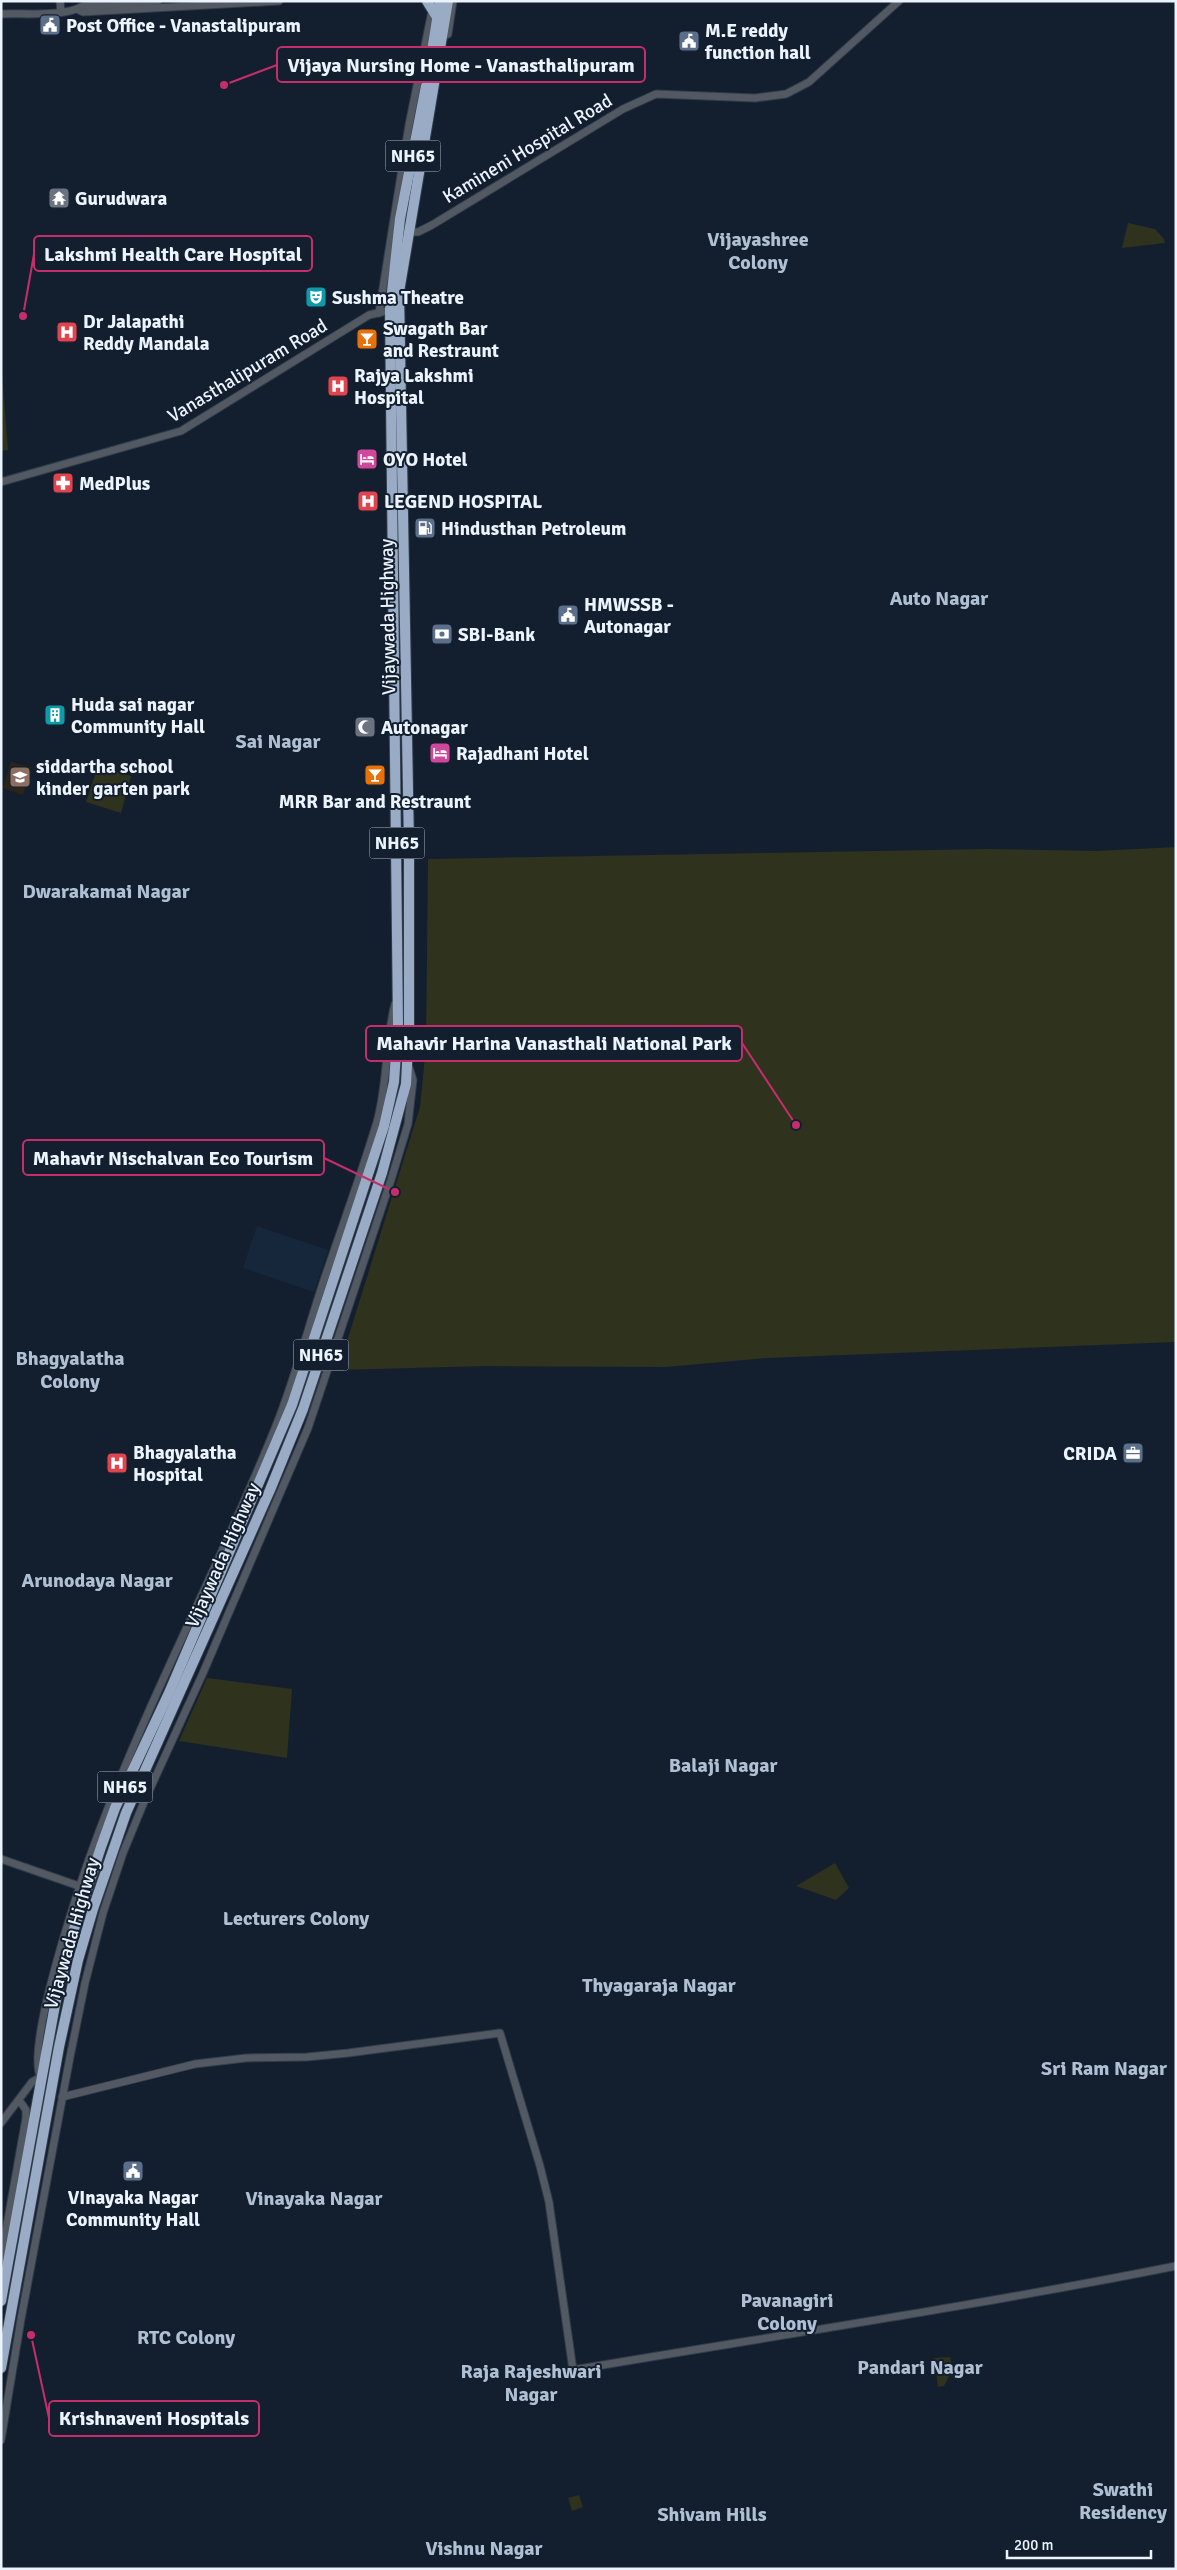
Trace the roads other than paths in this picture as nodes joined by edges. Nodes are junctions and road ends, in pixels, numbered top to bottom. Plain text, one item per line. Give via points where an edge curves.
1 (60, 1) edge
2 (158, 1) edge
3 (279, 1) edge
4 (448, 1) edge
5 (453, 1) edge
6 (899, 1) edge
7 (433, 3) edge
8 (77, 10) junction
9 (60, 12) junction
10 (1, 14) edge
11 (441, 37) junction
12 (432, 72) junction
13 (408, 232) junction
14 (390, 310) junction
15 (379, 313) junction
16 (1, 482) edge
17 (398, 1000) junction
18 (408, 1064) junction
19 (130, 1778) junction
20 (140, 1782) junction
21 (1, 1859) edge
22 (79, 1886) junction
23 (41, 2077) junction
24 (62, 2097) junction
25 (18, 2100) junction
26 (1, 2123) edge
27 (10, 2230) junction
28 (1, 2259) edge
29 (1176, 2266) edge
30 (1, 2301) edge
31 (1, 2368) edge
32 (1, 2440) edge

1 - 9 street
2 - 8 street via 83,6
3 - 8 street
4 - 11 highway, Vijaywada Highway / NH65
5 - 11 street via 448,34
6 - 13 street, Kamineni Hospital Road via 809,82 786,94 755,98 656,94 622,109 432,226
7 - 12 highway, Vijaywada Highway / NH65 via 437,17
7 - 15 street
8 - 9 street
9 - 10 street
11 - 12 highway, Vijaywada Highway / NH65
12 - 13 highway, Vijaywada Highway / NH65
12 - 14 highway, Vijaywada Highway / NH65 via 400,219
13 - 18 highway, Vijaywada Highway / NH65 via 399,292 409,846
14 - 15 street, Vanasthalipuram Road
14 - 17 highway, Vijaywada Highway / NH65
15 - 16 street, Vanasthalipuram Road via 370,315 181,431
17 - 19 highway, Vijaywada Highway / NH65 via 398,1044 390,1106 292,1406
17 - 22 street via 390,1023 388,1060 377,1120 285,1400 234,1524 108,1805
18 - 20 highway, Vijaywada Highway / NH65 via 392,1138 302,1408 270,1490
18 - 24 street via 413,1080 408,1124 317,1401 281,1492 123,1853 85,1983
19 - 20 highway
19 - 23 highway, Vijaywada Highway / NH65 via 101,1847 74,1929
20 - 31 highway, Vijaywada Highway / NH65 via 111,1851 74,1977
21 - 22 street
22 - 23 street via 46,2008 36,2066
23 - 25 street via 32,2082
23 - 27 highway, Vijaywada Highway / NH65
24 - 29 street via 195,2064 348,2053 500,2033 549,2202 573,2370 933,2311
24 - 32 street
25 - 26 street
25 - 27 street via 26,2110 26,2118
27 - 28 street
27 - 30 highway, Vijaywada Highway / NH65

